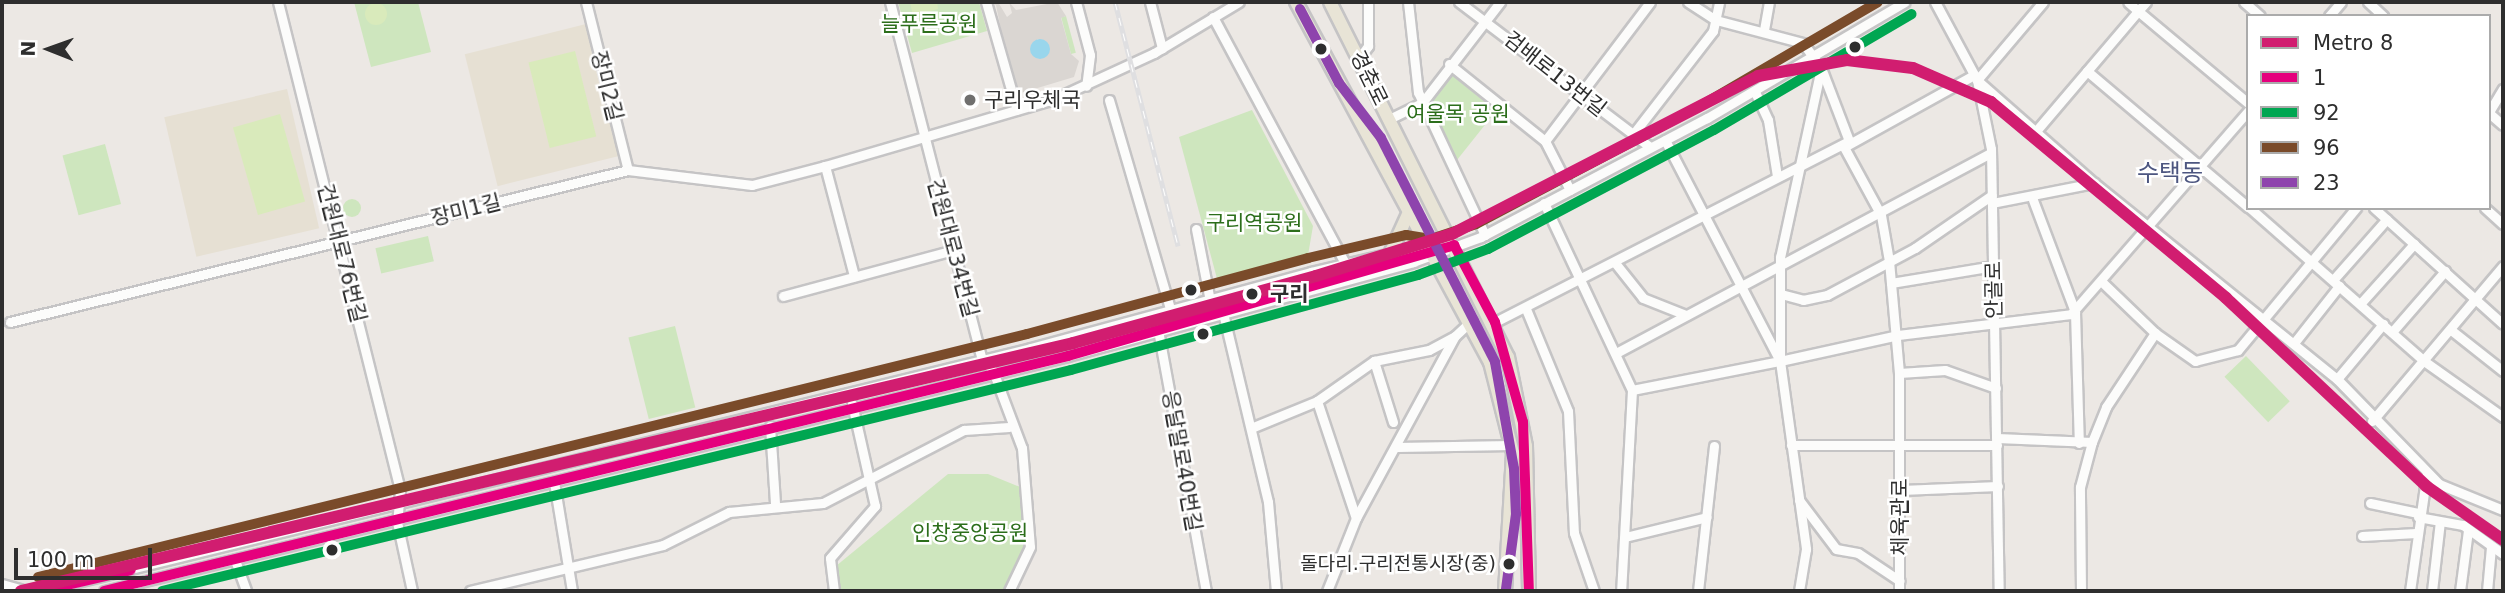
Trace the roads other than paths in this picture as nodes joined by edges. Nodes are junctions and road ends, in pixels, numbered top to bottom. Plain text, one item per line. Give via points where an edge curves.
1 (278, 2) edge
2 (586, 2) edge
3 (890, 2) edge
4 (986, 2) edge
5 (1076, 2) edge
6 (1150, 2) edge
7 (1239, 2) edge
8 (1296, 2) edge
9 (1330, 2) edge
10 (1368, 2) edge
11 (1408, 2) edge
12 (1459, 2) edge
13 (1500, 2) edge
14 (1650, 2) edge
15 (1688, 2) edge
16 (1719, 2) edge
17 (1769, 2) edge
18 (1905, 2) edge
19 (1935, 2) edge
20 (2043, 2) edge
21 (2128, 2) edge
22 (2146, 2) edge
23 (2244, 2) edge
24 (2368, 2) edge
25 (2138, 11) junction
26 (2258, 14) edge
27 (2381, 14) edge
28 (1213, 17) junction
29 (1716, 20) junction
30 (1486, 21) junction
31 (1764, 30) junction
32 (1162, 48) junction
33 (1360, 58) junction
34 (1815, 58) junction
35 (1449, 64) junction
36 (1821, 68) junction
37 (2087, 71) junction
38 (1975, 77) junction
39 (1086, 86) junction
40 (2503, 89) edge
41 (1755, 92) junction
42 (1581, 94) junction
43 (1109, 100) dead end
44 (2246, 101) edge
45 (1422, 103) junction
46 (1017, 110) junction
47 (2491, 110) edge
48 (2246, 113) edge
49 (1389, 119) junction
50 (2036, 131) junction
51 (1634, 133) junction
52 (924, 139) junction
53 (1665, 140) junction
54 (1545, 141) junction
55 (1849, 141) junction
56 (1650, 147) junction
57 (1991, 153) junction
58 (1803, 162) junction
59 (825, 166) junction
60 (2201, 167) junction
61 (628, 170) junction
62 (1777, 176) junction
63 (2094, 183) junction
64 (1570, 190) junction
65 (1992, 199) junction
66 (2033, 200) junction
67 (1544, 204) junction
68 (2246, 204) edge
69 (1410, 210) junction
70 (2252, 210) edge
71 (2354, 210) edge
72 (2376, 210) edge
73 (2487, 210) edge
74 (1880, 212) junction
75 (1707, 214) junction
76 (2387, 219) junction
77 (2503, 224) edge
78 (2148, 228) junction
79 (1196, 229) dead end
80 (1485, 235) junction
81 (338, 240) junction
82 (2414, 244) junction
83 (1454, 245) junction
84 (953, 250) junction
85 (1432, 253) junction
86 (1390, 254) junction
87 (1889, 261) junction
88 (2312, 261) junction
89 (1616, 264) junction
90 (1346, 265) junction
91 (1781, 265) junction
92 (1994, 266) junction
93 (2503, 266) edge
94 (2445, 271) junction
95 (854, 276) junction
96 (1582, 281) junction
97 (2102, 282) junction
98 (2336, 283) junction
99 (1743, 284) junction
100 (1891, 284) junction
101 (1781, 294) junction
102 (783, 296) dead end
103 (2476, 300) junction
104 (1210, 301) junction
105 (2360, 304) junction
106 (1526, 309) junction
107 (2075, 310) junction
108 (1171, 311) junction
109 (1223, 313) junction
110 (1686, 315) junction
111 (2265, 318) junction
112 (1472, 320) junction
113 (10, 322) dead end
114 (1495, 322) junction
115 (1995, 322) junction
116 (2383, 324) junction
117 (2503, 324) edge
118 (1175, 326) junction
119 (1158, 330) junction
120 (2451, 330) junction
121 (2392, 332) junction
122 (2155, 333) junction
123 (1898, 335) junction
124 (1455, 336) junction
125 (2294, 343) junction
126 (1616, 353) junction
127 (981, 357) junction
128 (1780, 360) junction
129 (2424, 360) junction
130 (1374, 361) junction
131 (993, 371) junction
132 (2503, 371) edge
133 (1899, 373) junction
134 (2337, 379) junction
135 (1996, 388) junction
136 (1632, 390) junction
137 (1317, 401) junction
138 (852, 404) junction
139 (2503, 416) edge
140 (2372, 421) junction
141 (1393, 422) dead end
142 (770, 426) junction
143 (1009, 427) junction
144 (1251, 428) junction
145 (1997, 442) junction
146 (2092, 442) junction
147 (1900, 443) junction
148 (2079, 443) junction
149 (1511, 445) junction
150 (1791, 445) junction
151 (1714, 446) dead end
152 (1397, 447) junction
153 (2427, 472) junction
154 (865, 477) junction
155 (554, 482) junction
156 (1998, 486) junction
157 (1900, 489) junction
158 (1799, 500) junction
159 (775, 503) junction
160 (2370, 503) dead end
161 (403, 506) junction
162 (2503, 510) edge
163 (2418, 515) junction
164 (1707, 517) junction
165 (1356, 518) junction
166 (2440, 521) junction
167 (397, 522) junction
168 (2468, 530) junction
169 (2416, 533) junction
170 (2361, 536) dead end
171 (1625, 537) junction
172 (2491, 547) junction
173 (2503, 554) edge
174 (235, 560) junction
175 (568, 567) junction
176 (2, 583) edge
177 (1900, 586) edge
178 (27, 591) edge
179 (41, 591) edge
180 (104, 591) edge
181 (246, 591) edge
182 (412, 591) edge
183 (470, 591) edge
184 (572, 591) edge
185 (834, 591) edge
186 (1009, 591) edge
187 (1206, 591) edge
188 (1276, 591) edge
189 (1327, 591) edge
190 (1505, 591) edge
191 (1529, 591) edge
192 (1594, 591) edge
193 (1621, 591) edge
194 (1698, 591) edge
195 (1799, 591) edge
196 (1999, 591) edge
197 (2081, 591) edge
198 (2410, 591) edge
199 (2432, 591) edge
200 (2460, 591) edge
201 (2487, 591) edge

1 - 81 street, 건원대로76번길
2 - 61 street, 장미2길
3 - 52 street, 건원대로34번길
4 - 46 street
5 - 39 street via 1090,55
6 - 32 street
7 - 28 street
8 - 69 main road, 경춘로
9 - 33 main road, 경춘로
10 - 33 street via 1368,46
11 - 45 street
12 - 30 street, 검배로13번길
13 - 30 street
14 - 42 street
15 - 29 street
16 - 29 street
17 - 31 street
18 - 34 street
19 - 38 street, 안골로
20 - 38 street
21 - 25 street
22 - 25 street
23 - 26 street
24 - 27 street
25 - 37 street
25 - 44 street
28 - 32 street
28 - 90 street
29 - 31 street
29 - 51 street
30 - 35 street
30 - 42 street, 검배로13번길
31 - 34 street via 1803,43
32 - 39 street
33 - 49 main road, 경춘로
34 - 36 street
34 - 41 street
35 - 45 street
35 - 54 street
36 - 55 street
36 - 58 street
37 - 50 street
37 - 60 street
38 - 50 street
38 - 55 street
38 - 57 street, 안골로
39 - 46 street
40 - 47 street
41 - 53 street
41 - 62 street via 1768,120
42 - 51 street, 검배로13번길
42 - 54 street
43 - 108 street
45 - 49 street
45 - 80 street
46 - 52 street
48 - 60 street
49 - 83 main road, 경춘로
50 - 63 street
51 - 56 street, 검배로13번길
52 - 59 street, 장미1길
52 - 84 street, 건원대로34번길
53 - 56 street
53 - 75 street
54 - 64 street
55 - 58 street
55 - 74 street, 체육관로 via 1844,147
56 - 64 street
57 - 65 street, 안골로
57 - 74 street
58 - 62 street
58 - 91 street
59 - 61 street, 장미1길 via 752,185
59 - 95 street
60 - 68 street
60 - 78 street
61 - 81 street, 장미1길
62 - 75 street
63 - 66 street
63 - 78 street
64 - 67 street
65 - 66 street
65 - 87 street
65 - 92 street, 안골로
66 - 107 street
67 - 80 street
67 - 96 street
69 - 85 main road, 경춘로
69 - 86 main road
70 - 88 street
71 - 88 street
72 - 76 street
73 - 77 street
74 - 87 street, 체육관로
74 - 91 street
75 - 89 street
75 - 99 street
76 - 82 street
76 - 98 street
78 - 97 street
78 - 111 street
79 - 104 street
80 - 83 street
81 - 113 street, 장미1길
81 - 161 street, 건원대로76번길
82 - 94 street
82 - 105 street
83 - 85 street
83 - 114 main road, 경춘로
84 - 95 street
84 - 127 street, 건원대로34번길
85 - 86 street
85 - 109 street
85 - 112 main road, 경춘로
86 - 90 street
87 - 100 street, 체육관로
87 - 101 street via 1827,295 1803,300
88 - 98 street
88 - 111 street
89 - 96 street
89 - 110 street via 1643,298
90 - 104 street
91 - 99 street
91 - 101 street
92 - 100 street
92 - 115 street, 안골로
93 - 103 street
94 - 103 street
94 - 121 street
95 - 102 street
96 - 106 street
96 - 126 street
97 - 107 street
97 - 122 street
98 - 105 street
98 - 125 street
99 - 110 street
99 - 128 street
100 - 123 street, 체육관로
101 - 128 street
103 - 117 street
103 - 120 street
104 - 108 street
105 - 116 street
106 - 114 street
106 - 192 street via 1568,411 1574,533
107 - 115 street
107 - 148 street
108 - 118 street
108 - 127 street
109 - 118 street
109 - 144 street
110 - 126 street
111 - 122 street via 2238,349 2217,360 2195,361
111 - 125 street
112 - 124 street
112 - 149 main road, 경춘로
114 - 191 main road, 경춘로 via 1526,446
115 - 123 street
115 - 135 street, 안골로
116 - 121 street
116 - 134 street
118 - 119 street
119 - 131 street
119 - 187 street, 응달말로40번길
120 - 129 street
120 - 132 street
121 - 129 street
122 - 146 street via 2106,407
123 - 128 street
123 - 133 street, 체육관로
124 - 130 street via 1429,351
124 - 152 street
125 - 134 street
126 - 136 street
127 - 131 street
127 - 161 street
128 - 136 street
128 - 150 street
129 - 139 street
129 - 140 street
130 - 137 street
130 - 141 street
131 - 138 street
131 - 143 street
133 - 135 street via 1945,370
133 - 147 street, 체육관로
134 - 140 street
135 - 145 street, 안골로
136 - 171 street
137 - 144 street
137 - 165 street
138 - 142 street
138 - 154 street
140 - 153 street
142 - 155 street
142 - 159 street
143 - 154 street via 964,430
143 - 186 street via 1022,448 1030,547
144 - 188 street via 1268,502
145 - 147 street
145 - 148 street
145 - 156 street, 안골로
146 - 148 street
146 - 197 street via 2080,487
147 - 150 street
147 - 157 street, 체육관로
149 - 152 street
149 - 190 main road, 경춘로
150 - 158 street
151 - 164 street
152 - 165 street
153 - 162 street via 2487,508
153 - 163 street
154 - 159 street via 854,491 823,503
154 - 185 street via 875,506 830,558
155 - 167 street
155 - 175 street
156 - 157 street
156 - 196 street, 안골로
157 - 177 street, 체육관로
158 - 177 street via 1836,549 1858,553
158 - 195 street via 1806,549
159 - 175 street via 705,520 663,545
160 - 163 street
161 - 167 street
161 - 179 street
163 - 166 street
163 - 169 street
164 - 171 street
164 - 194 street
165 - 189 street
166 - 168 street
166 - 199 street
167 - 174 street
167 - 182 street
168 - 172 street
168 - 200 street
169 - 170 street
169 - 198 street
171 - 193 street
172 - 173 street
172 - 201 street
174 - 180 street
174 - 181 street
175 - 183 street
175 - 184 street
176 - 178 street

